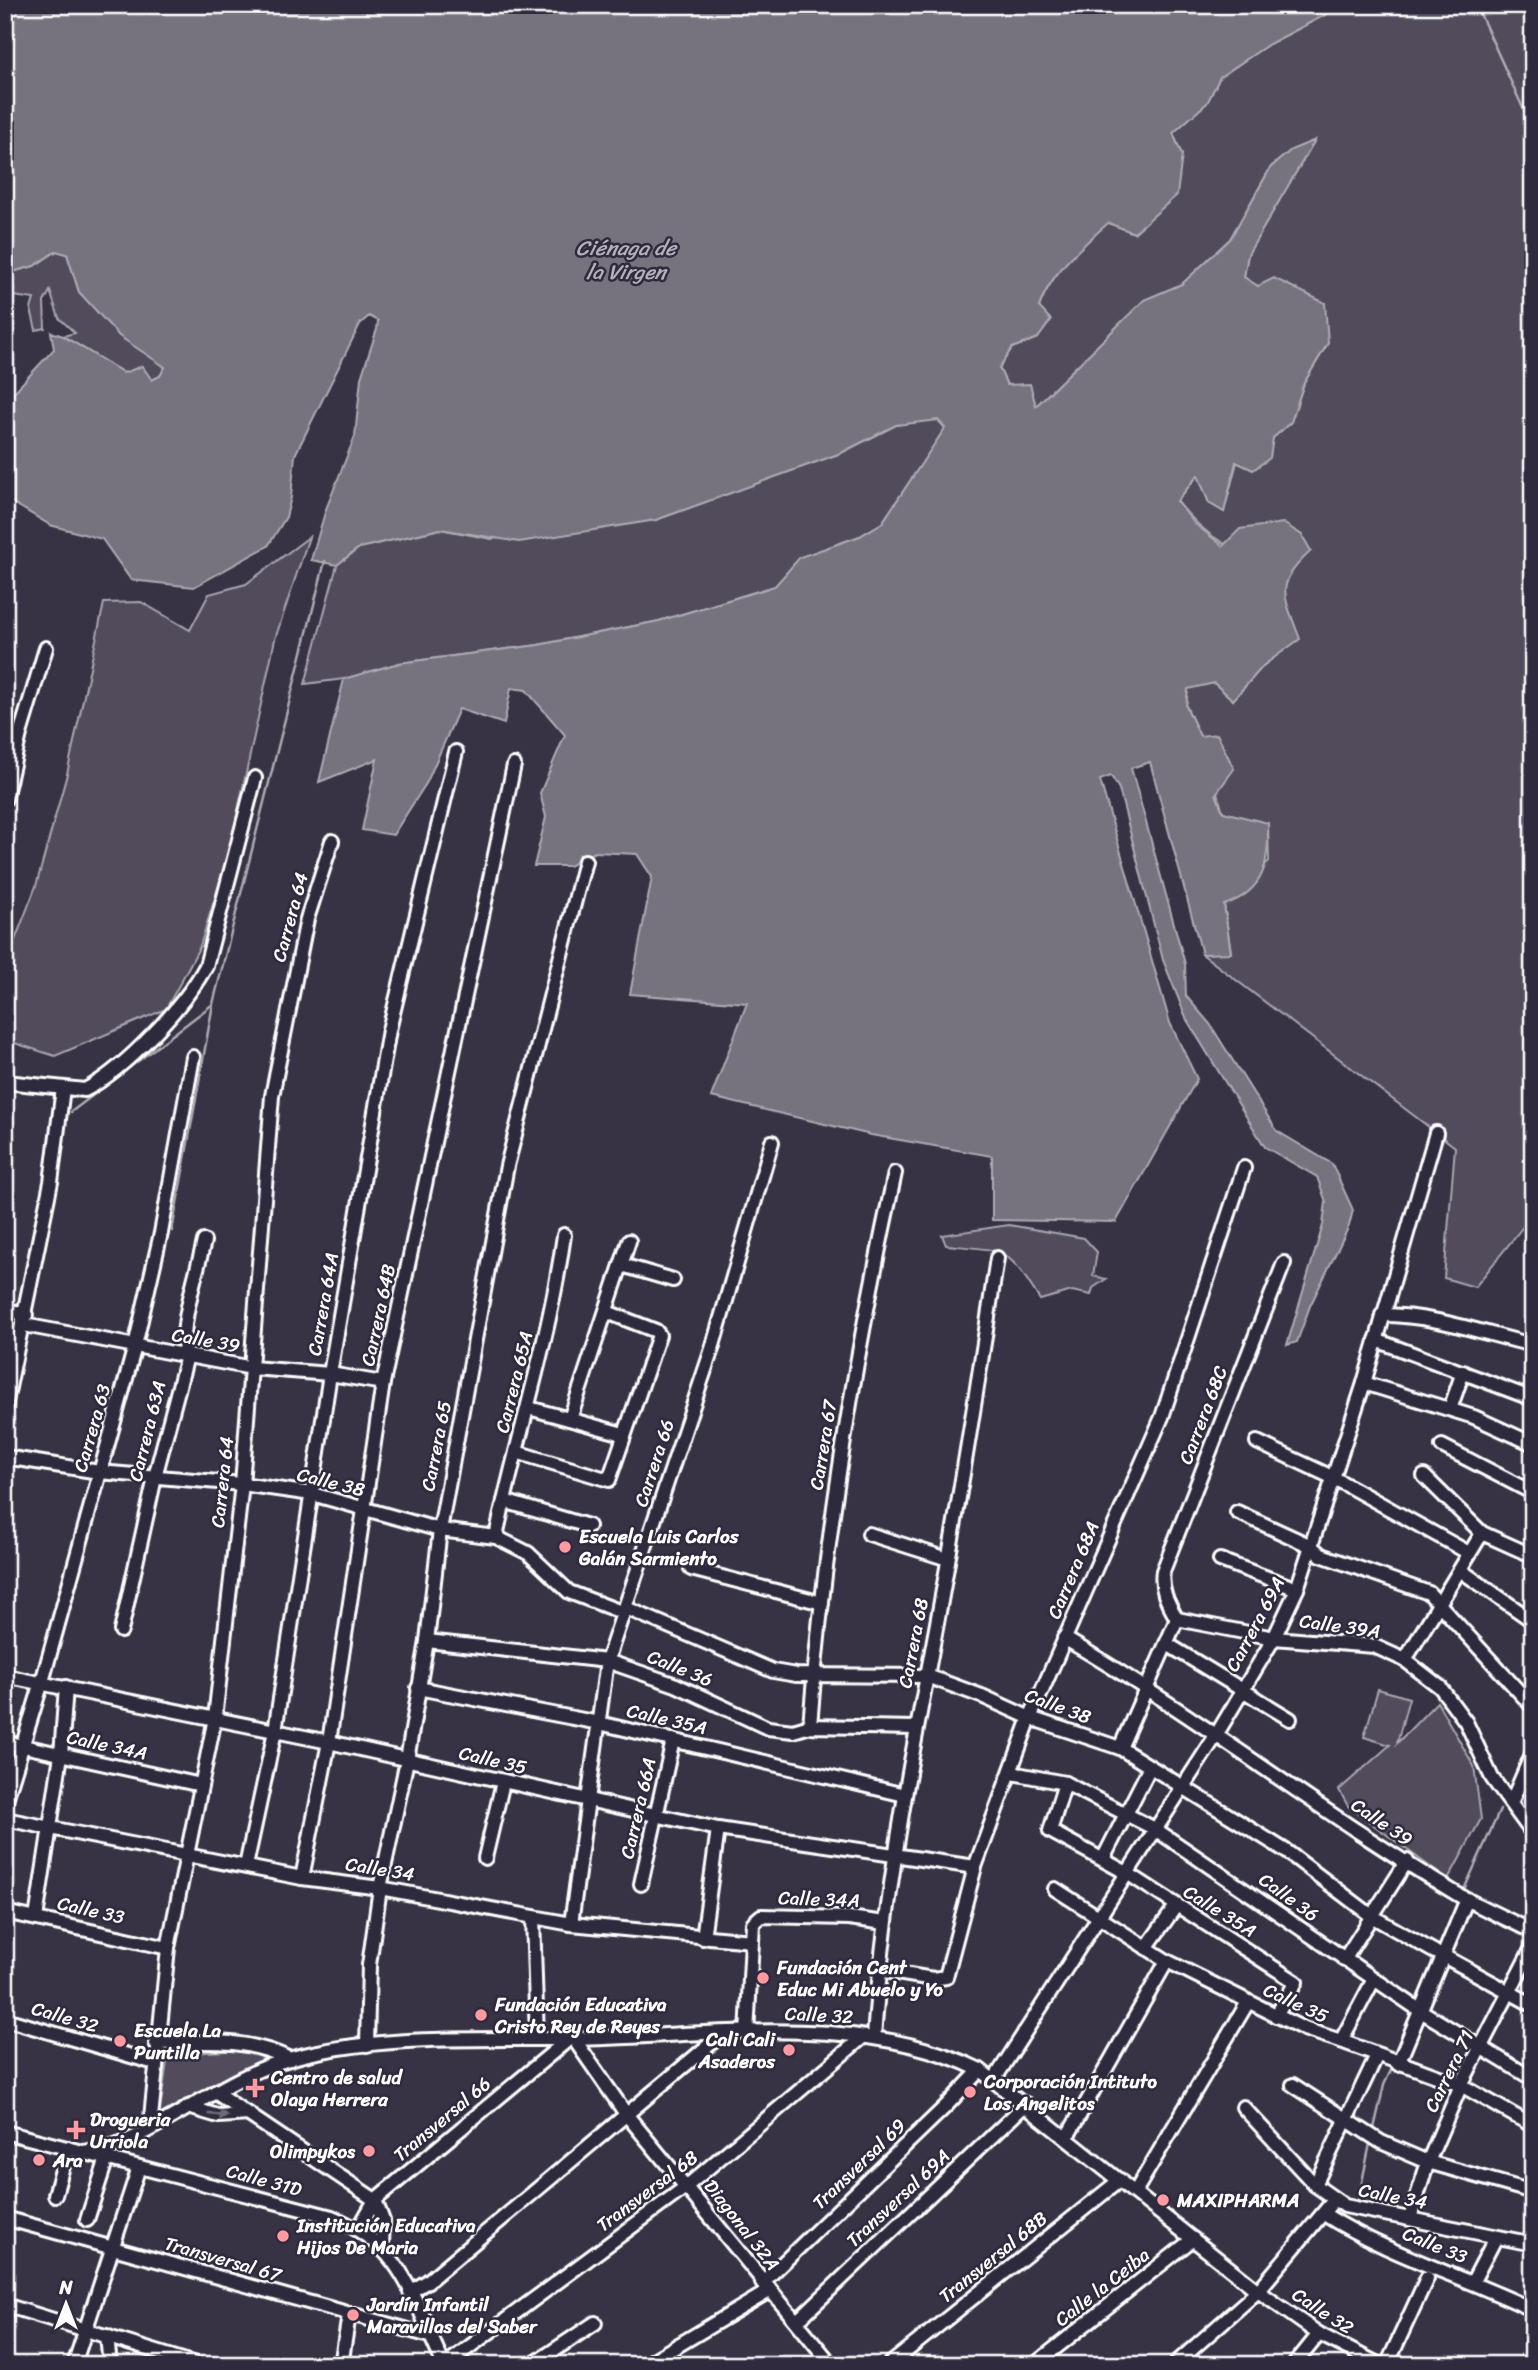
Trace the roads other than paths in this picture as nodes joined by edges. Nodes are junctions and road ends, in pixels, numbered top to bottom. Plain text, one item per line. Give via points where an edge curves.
1 (46, 648) dead end
2 (456, 752) dead end
3 (514, 765) dead end
4 (255, 778) dead end
5 (5, 799) edge
6 (332, 841) dead end
7 (585, 861) dead end
8 (193, 1057) dead end
9 (5, 1082) edge
10 (64, 1087) junction
11 (1436, 1133) dead end
12 (772, 1142) dead end
13 (1244, 1168) dead end
14 (895, 1172) dead end
15 (564, 1235) dead end
16 (204, 1241) dead end
17 (629, 1241) dead end
18 (997, 1258) dead end
19 (1284, 1264) dead end
20 (622, 1265) junction
21 (673, 1280) dead end
22 (5, 1309) edge
23 (607, 1312) junction
24 (1382, 1315) junction
25 (25, 1320) junction
26 (1376, 1340) junction
27 (1533, 1345) edge
28 (135, 1346) junction
29 (187, 1356) junction
30 (252, 1368) junction
31 (1463, 1373) junction
32 (330, 1374) junction
33 (383, 1383) junction
34 (1364, 1383) junction
35 (1533, 1399) edge
36 (5, 1407) edge
37 (529, 1408) junction
38 (1450, 1409) junction
39 (570, 1419) junction
40 (623, 1434) junction
41 (1257, 1442) dead end
42 (1533, 1444) edge
43 (1443, 1446) dead end
44 (516, 1452) junction
45 (5, 1457) edge
46 (100, 1472) junction
47 (1424, 1476) dead end
48 (155, 1478) junction
49 (1334, 1478) junction
50 (242, 1484) junction
51 (312, 1493) junction
52 (1533, 1493) edge
53 (503, 1501) junction
54 (365, 1510) junction
55 (1237, 1512) dead end
56 (588, 1526) dead end
57 (440, 1530) junction
58 (1482, 1533) junction
59 (869, 1534) dead end
60 (496, 1537) junction
61 (1311, 1546) junction
62 (1469, 1553) junction
63 (1533, 1556) edge
64 (948, 1559) junction
65 (1220, 1560) dead end
66 (691, 1569) dead end
67 (1460, 1570) junction
68 (1297, 1589) junction
69 (822, 1603) junction
70 (1439, 1605) junction
71 (625, 1611) junction
72 (1177, 1619) junction
73 (1533, 1621) edge
74 (121, 1631) dead end
75 (1064, 1638) junction
76 (1274, 1638) junction
77 (427, 1641) junction
78 (1167, 1644) junction
79 (1405, 1660) junction
80 (607, 1661) junction
81 (814, 1675) junction
82 (5, 1676) edge
83 (927, 1676) junction
84 (42, 1682) junction
85 (1146, 1686) junction
86 (66, 1688) junction
87 (418, 1688) junction
88 (1241, 1691) junction
89 (1533, 1707) edge
90 (215, 1718) junction
91 (1030, 1718) junction
92 (1290, 1718) dead end
93 (599, 1723) junction
94 (810, 1726) junction
95 (916, 1728) junction
96 (275, 1731) junction
97 (1215, 1737) junction
98 (673, 1740) junction
99 (5, 1742) edge
100 (329, 1742) junction
101 (22, 1746) junction
102 (1120, 1748) junction
103 (1533, 1752) edge
104 (61, 1755) junction
105 (407, 1759) junction
106 (1150, 1768) junction
107 (1012, 1773) junction
108 (503, 1782) junction
109 (1065, 1783) junction
110 (201, 1785) junction
111 (1184, 1787) junction
112 (905, 1795) junction
113 (589, 1801) junction
114 (5, 1802) edge
115 (1511, 1803) junction
116 (655, 1816) junction
117 (1125, 1816) junction
118 (5, 1819) edge
119 (51, 1829) junction
120 (718, 1829) junction
121 (1155, 1829) junction
122 (1533, 1834) edge
123 (185, 1855) junction
124 (897, 1855) junction
125 (485, 1858) dead end
126 (1103, 1859) junction
127 (1407, 1861) junction
128 (246, 1866) junction
129 (975, 1867) junction
130 (1127, 1874) junction
131 (302, 1878) junction
132 (641, 1884) dead end
133 (380, 1888) junction
134 (1055, 1889) dead end
135 (1463, 1897) junction
136 (1176, 1906) junction
137 (5, 1912) edge
138 (533, 1917) junction
139 (1099, 1917) junction
140 (1373, 1917) junction
141 (36, 1918) junction
142 (885, 1923) junction
143 (571, 1924) junction
144 (1533, 1932) edge
145 (703, 1938) junction
146 (752, 1941) junction
147 (1533, 1947) edge
148 (168, 1948) junction
149 (1146, 1948) junction
150 (1439, 1954) junction
151 (1344, 1960) junction
152 (1167, 1961) junction
153 (879, 1970) junction
154 (1374, 1979) junction
155 (1510, 1993) junction
156 (1248, 2001) junction
157 (1533, 2005) edge
158 (1418, 2008) junction
159 (1276, 2016) junction
160 (5, 2019) edge
161 (747, 2034) junction
162 (722, 2035) junction
163 (868, 2037) junction
164 (537, 2038) junction
165 (571, 2039) junction
166 (1341, 2041) junction
167 (156, 2043) junction
168 (367, 2045) junction
169 (1480, 2049) junction
170 (1377, 2055) junction
171 (290, 2059) junction
172 (155, 2063) junction
173 (1395, 2063) junction
174 (980, 2070) junction
175 (1533, 2079) edge
176 (994, 2080) junction
177 (1293, 2085) dead end
178 (1461, 2085) junction
179 (215, 2092) junction
180 (1026, 2104) junction
181 (188, 2107) junction
182 (1243, 2107) dead end
183 (626, 2113) junction
184 (248, 2114) junction
185 (1347, 2123) junction
186 (1533, 2126) edge
187 (150, 2129) junction
188 (5, 2132) edge
189 (1067, 2137) junction
190 (68, 2148) junction
191 (83, 2152) junction
192 (107, 2158) junction
193 (1428, 2162) junction
194 (139, 2167) junction
195 (1120, 2180) junction
196 (1315, 2185) junction
197 (687, 2186) junction
198 (1135, 2192) junction
199 (1533, 2192) edge
200 (55, 2196) dead end
201 (376, 2200) junction
202 (1334, 2200) junction
203 (1324, 2214) junction
204 (5, 2218) edge
205 (1410, 2218) junction
206 (87, 2220) dead end
207 (359, 2228) junction
208 (1496, 2237) junction
209 (1193, 2239) junction
210 (378, 2242) junction
211 (1533, 2244) edge
212 (113, 2248) junction
213 (1427, 2278) dead end
214 (1473, 2281) junction
215 (766, 2287) junction
216 (1258, 2291) junction
217 (410, 2292) junction
218 (5, 2305) edge
219 (1533, 2310) edge
220 (349, 2315) junction
221 (797, 2321) junction
222 (595, 2323) dead end
223 (86, 2329) junction
224 (1319, 2334) junction
225 (107, 2336) junction
226 (430, 2336) junction
227 (1533, 2348) edge
228 (829, 2361) edge
229 (74, 2365) edge
230 (110, 2365) edge
231 (198, 2365) edge
232 (341, 2365) edge
233 (445, 2365) edge
234 (532, 2365) edge
235 (645, 2365) edge
236 (814, 2365) edge
237 (889, 2365) edge
238 (1034, 2365) edge
239 (1174, 2365) edge
240 (1294, 2365) edge
241 (1380, 2365) edge
242 (1387, 2365) edge
243 (1526, 2365) edge

1 - 5 street
2 - 32 street, Carrera 64A via 389,1030
3 - 33 street, Carrera 64B
4 - 10 street via 206,966 194,988 141,1044 93,1085 85,1090
6 - 30 street, Carrera 64 via 307,919 272,1096
7 - 57 street, Carrera 65 via 507,1166
8 - 28 street, Carrera 63
9 - 10 street
10 - 25 street
11 - 24 street, Carrera 69A
12 - 71 street, Carrera 66 via 712,1349
13 - 75 street, Carrera 68A via 1162,1417
14 - 69 street, Carrera 67 via 834,1495
15 - 37 street, Carrera 65A
16 - 29 street, Carrera 63A via 186,1326
17 - 20 street
18 - 64 street, Carrera 68
19 - 72 street, Carrera 68C via 1162,1581
20 - 21 street
20 - 23 street
22 - 25 street, Calle 39
23 - 39 street
23 - 40 street via 659,1335
24 - 26 street, Carrera 69A
24 - 27 street via 1445,1321
25 - 28 street, Calle 39
25 - 36 street
26 - 31 street
26 - 34 street, Carrera 69A
28 - 29 street, Calle 39
28 - 46 street, Carrera 63
29 - 30 street, Calle 39
29 - 48 street, Carrera 63A
30 - 32 street, Calle 39
30 - 50 street, Carrera 64
31 - 35 street
31 - 38 street
32 - 33 street, Calle 39
32 - 51 street, Carrera 64A
33 - 54 street, Carrera 64B
34 - 38 street
34 - 49 street, Carrera 69A
37 - 39 street
37 - 44 street, Carrera 65A
38 - 42 street
39 - 40 street
40 - 44 street via 609,1480
41 - 49 street
43 - 52 street
44 - 53 street, Carrera 65A
45 - 46 street, Calle 38
46 - 48 street, Calle 38
46 - 84 street, Carrera 63
47 - 58 street
48 - 50 street, Calle 38
48 - 74 street, Carrera 63A
49 - 61 street, Carrera 69A
49 - 62 street
50 - 51 street, Calle 38
50 - 90 street, Carrera 64
51 - 54 street, Calle 38
51 - 96 street, Carrera 64A
53 - 56 street
53 - 60 street, Carrera 65A
54 - 57 street, Calle 38
54 - 100 street, Carrera 64B
55 - 61 street
57 - 60 street, Calle 38
57 - 77 street, Carrera 65
58 - 62 street
58 - 63 street
59 - 64 street
60 - 71 street, Calle 38 via 528,1553 569,1592
61 - 68 street, Carrera 69A
61 - 70 street via 1321,1555 1414,1585
62 - 67 street
64 - 83 street, Carrera 68
65 - 68 street
66 - 69 street
67 - 70 street
67 - 73 street
68 - 76 street, Carrera 69A
69 - 81 street, Carrera 67
70 - 79 street
70 - 89 street
71 - 80 street, Carrera 66
71 - 81 street, Calle 38 via 773,1671
72 - 76 street, Calle 39A
72 - 78 street
75 - 85 street, Calle 39
75 - 91 street, Carrera 68A
76 - 79 street, Calle 39A via 1374,1646
76 - 88 street, Carrera 69A
77 - 80 street, Calle 36
77 - 87 street, Carrera 65
78 - 85 street
78 - 88 street
79 - 115 street, Calle 39A via 1440,1688 1466,1722 1492,1778
80 - 93 street, Carrera 66
80 - 94 street, Calle 36 via 676,1685 768,1728 793,1731
81 - 83 street, Calle 38
81 - 94 street, Carrera 67
82 - 84 street, Calle 35
83 - 91 street, Calle 38
83 - 95 street, Carrera 68
84 - 86 street, Calle 35
84 - 101 street, Carrera 63
85 - 97 street, Calle 39
85 - 102 street
86 - 90 street, Calle 35
86 - 104 street
87 - 93 street, Calle 35A
87 - 105 street, Carrera 65
88 - 92 street
88 - 97 street, Carrera 69A
90 - 96 street, Calle 35
90 - 110 street, Carrera 64
91 - 102 street, Calle 38
91 - 107 street, Carrera 68A
93 - 98 street, Calle 35A
93 - 113 street, Carrera 66
94 - 95 street, Calle 36
95 - 112 street, Carrera 68
96 - 100 street, Calle 35
96 - 128 street, Carrera 64A
97 - 111 street, Carrera 69A
97 - 127 street, Calle 39
98 - 112 street, Calle 35A
98 - 116 street, Carrera 66A
99 - 101 street, Calle 34A
100 - 105 street, Calle 35
100 - 131 street, Carrera 64B
101 - 104 street, Calle 34A
101 - 114 street, Carrera 63
102 - 106 street, Calle 38
103 - 115 street
104 - 110 street, Calle 34A
104 - 119 street
105 - 108 street, Calle 35
105 - 133 street, Carrera 65
106 - 111 street, Calle 38
106 - 117 street
107 - 109 street, Calle 36
107 - 129 street, Carrera 68A
108 - 113 street, Calle 35
108 - 125 street
109 - 117 street, Calle 36
109 - 126 street, Calle 35A via 1050,1831
110 - 123 street, Carrera 64
111 - 121 street, Carrera 69A
111 - 140 street, Calle 38 via 1286,1851
112 - 124 street, Carrera 68
113 - 116 street, Calle 35
113 - 143 street, Carrera 66
115 - 122 street, Calle 39A
116 - 120 street, Calle 35
116 - 132 street, Carrera 66A
117 - 121 street, Calle 36
117 - 126 street
118 - 119 street, Calle 34
119 - 123 street, Calle 34
119 - 141 street
120 - 124 street, Calle 35
120 - 145 street
121 - 130 street, Carrera 69A
121 - 151 street, Calle 36
123 - 128 street, Calle 34
123 - 148 street, Carrera 64
124 - 129 street, Calle 35
124 - 142 street, Carrera 68
126 - 130 street, Calle 35A
127 - 135 street, Calle 39
127 - 140 street
128 - 131 street, Calle 34
129 - 153 street, Carrera 68A via 946,1977
130 - 136 street, Calle 35A
130 - 139 street, Carrera 69A
131 - 133 street, Calle 34
133 - 138 street, Calle 34
133 - 168 street, Carrera 65 via 369,1965
134 - 139 street, Calle 35
135 - 144 street, Calle 39
135 - 150 street
136 - 149 street
136 - 159 street, Calle 35A via 1296,1982
137 - 141 street, Calle 33
138 - 143 street, Calle 34
138 - 164 street
139 - 149 street, Calle 35
139 - 176 street, Carrera 69A
140 - 150 street, Calle 38
140 - 151 street
141 - 148 street, Calle 33
142 - 146 street, Calle 34A via 761,1916 753,1923
142 - 153 street, Carrera 68
143 - 145 street, Calle 34
145 - 146 street, Calle 34
146 - 161 street
147 - 155 street, Carrera 71
148 - 167 street, Carrera 64
149 - 152 street, Calle 35
150 - 155 street, Calle 38
150 - 158 street
151 - 154 street, Calle 36
152 - 156 street, Calle 35
152 - 189 street
153 - 163 street, Carrera 68
154 - 158 street, Calle 36
154 - 166 street
155 - 157 street, Calle 38
155 - 169 street, Carrera 71
156 - 159 street, Calle 35
156 - 198 street
158 - 169 street, Calle 36
158 - 173 street
159 - 166 street, Calle 35
160 - 172 street, Calle 32
161 - 162 street, Calle 32
161 - 163 street, Calle 32 via 804,2031
162 - 165 street, Calle 32
162 - 183 street
163 - 174 street, Calle 32 via 925,2048
163 - 197 street, Transversal 68
164 - 165 street, Calle 32
164 - 168 street, Calle 32
165 - 183 street, Diagonal 32A
165 - 201 street, Transversal 66
166 - 170 street, Calle 35
167 - 171 street via 236,2041
167 - 172 street, Carrera 64
168 - 171 street, Calle 32
169 - 175 street, Calle 36
169 - 178 street, Carrera 71
170 - 173 street, Calle 35
170 - 185 street
171 - 179 street, Calle 32
172 - 187 street, Carrera 64
173 - 178 street, Calle 35
174 - 176 street, Calle 32
174 - 215 street, Transversal 69
176 - 180 street, Calle 32
177 - 185 street
178 - 186 street, Calle 35
178 - 193 street, Carrera 71
179 - 181 street, Calle 32
179 - 184 street
180 - 189 street, Calle 32
180 - 221 street, Transversal 69A
181 -> 184 street via 218,2116
181 - 187 street, Calle 32
182 - 196 street, Calle 34
183 - 197 street, Diagonal 32A
183 - 217 street
184 - 201 street
185 - 193 street
185 - 196 street
187 - 191 street, Calle 32 via 120,2144
188 - 190 street, Calle 31D
189 - 195 street, Calle 32
190 - 191 street, Calle 31D
190 - 200 street
191 - 192 street, Calle 31D
192 - 194 street, Calle 31D
192 - 206 street
193 - 199 street
193 - 205 street, Carrera 71
194 - 207 street, Calle 31D
194 - 212 street
195 - 198 street, Calle 32
195 - 237 street, Transversal 68B
196 - 202 street, Calle 34
197 - 215 street, Diagonal 32A
197 - 233 street, Transversal 68
198 - 209 street, Calle 32
201 - 207 street, Transversal 66
201 - 210 street via 383,2221
202 - 203 street
202 - 205 street, Calle 34
203 - 214 street, Calle 33 via 1351,2231
203 - 216 street
204 - 212 street, Transversal 67
205 - 208 street, Calle 34
207 - 210 street, Calle 31D
208 - 211 street, Calle 34
208 - 214 street
209 - 216 street, Calle 32
209 - 238 street, Calle la Ceiba
210 - 217 street via 397,2265
212 - 220 street, Transversal 67
212 - 223 street
213 - 242 street
214 - 219 street, Calle 33
215 - 221 street, Diagonal 32A
215 - 235 street, Transversal 69
216 - 224 street, Calle 32
216 - 239 street
217 - 226 street
218 - 223 street
220 - 226 street, Transversal 67
220 - 232 street
221 - 228 street, Diagonal 32A
222 - 234 street
223 - 225 street
223 - 229 street
224 - 240 street
224 - 241 street, Calle 32
225 - 230 street
225 - 231 street
226 - 233 street
227 - 243 street
228 - 236 street

